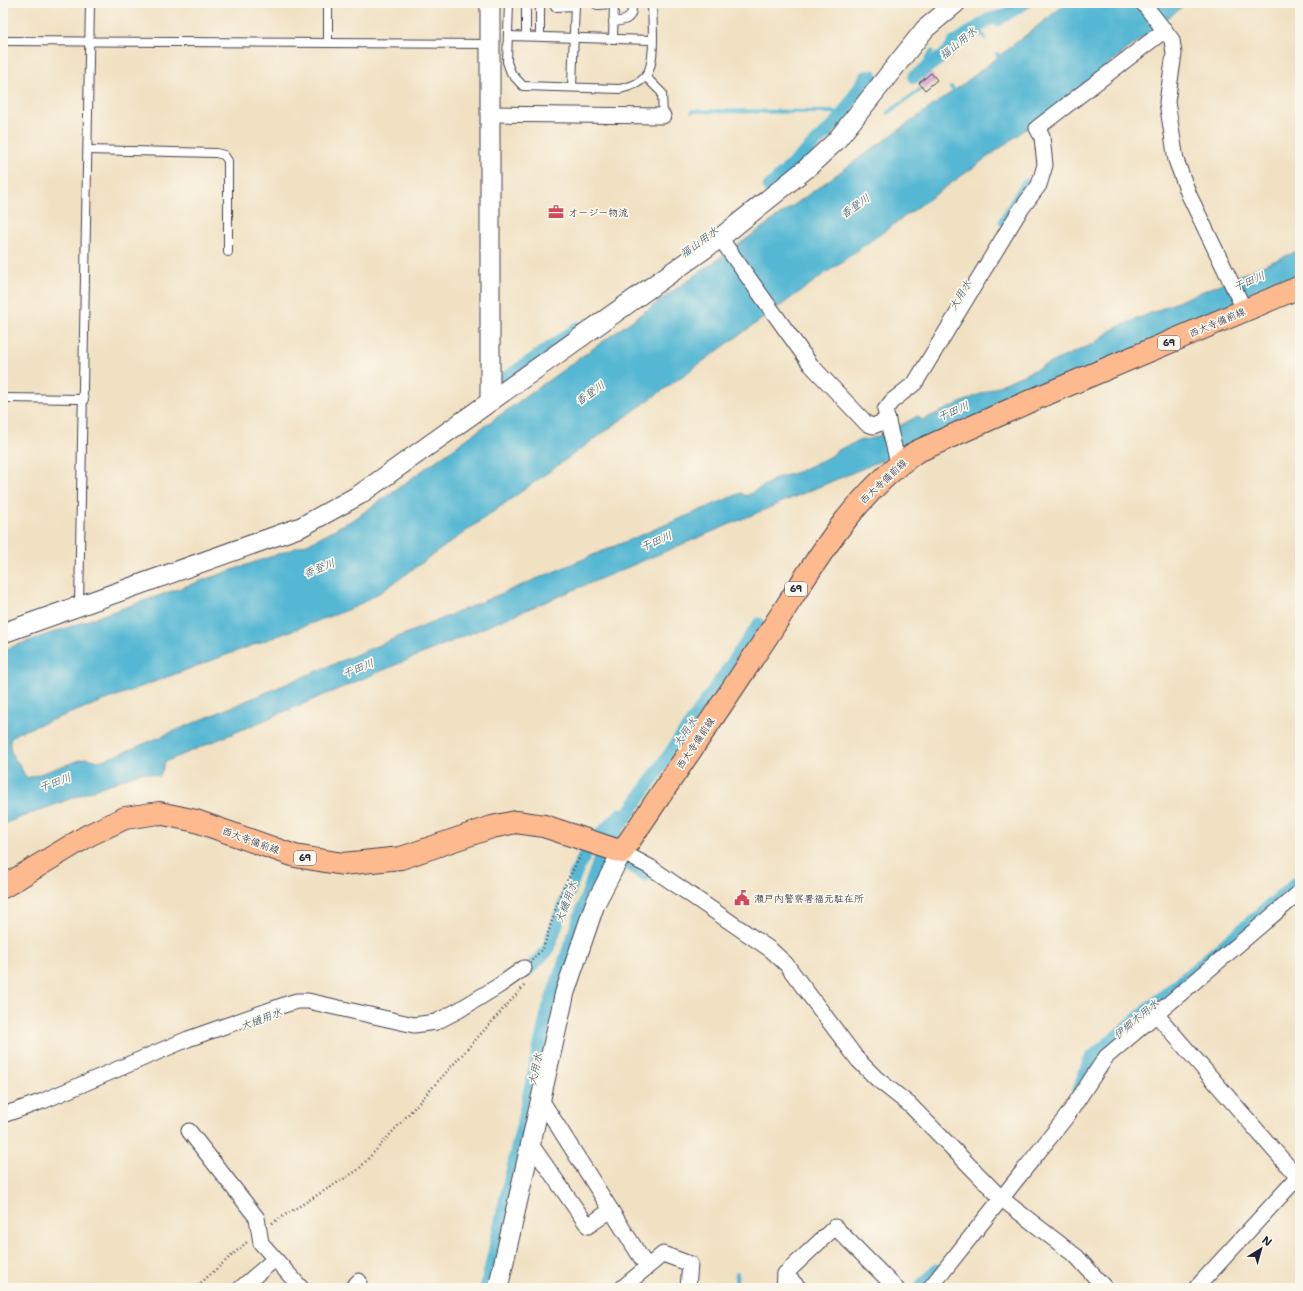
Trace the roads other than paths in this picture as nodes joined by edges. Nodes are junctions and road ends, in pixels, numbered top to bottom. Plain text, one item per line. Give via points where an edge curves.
1 (90, 3) edge
2 (328, 3) edge
3 (490, 3) edge
4 (509, 3) edge
5 (526, 3) edge
6 (540, 3) edge
7 (554, 3) edge
8 (596, 3) edge
9 (614, 3) edge
10 (629, 3) edge
11 (652, 3) edge
12 (1144, 3) edge
13 (575, 4) edge
14 (953, 4) edge
15 (614, 22) junction
16 (1164, 28) junction
17 (508, 36) junction
18 (526, 36) junction
19 (540, 36) junction
20 (573, 37) junction
21 (613, 38) junction
22 (652, 40) junction
23 (3, 41) edge
24 (91, 41) junction
25 (328, 43) junction
26 (490, 44) junction
27 (646, 77) junction
28 (572, 87) junction
29 (490, 114) junction
30 (663, 116) joint
31 (88, 150) junction
32 (722, 241) junction
33 (228, 252) dead end
34 (1300, 287) edge
35 (1244, 308) junction
36 (3, 398) edge
37 (84, 399) junction
38 (490, 400) junction
39 (888, 423) junction
40 (898, 459) junction
41 (78, 606) junction
42 (3, 633) edge
43 (622, 852) junction
44 (3, 886) edge
45 (1300, 892) edge
46 (524, 968) road end
47 (1156, 1014) junction
48 (540, 1098) junction
49 (3, 1115) edge
50 (189, 1132) dead end
51 (530, 1143) junction
52 (1299, 1178) edge
53 (1002, 1199) junction
54 (611, 1210) junction
55 (275, 1259) junction
56 (647, 1267) junction
57 (784, 1281) edge
58 (241, 1288) edge
59 (301, 1288) edge
60 (498, 1288) edge
61 (622, 1288) edge
62 (688, 1288) edge
63 (799, 1288) edge
64 (896, 1288) edge
65 (930, 1288) edge
66 (1105, 1288) edge
67 (1196, 1288) edge

1 - 24 lane
2 - 25 lane
3 - 26 street
4 - 17 lane
5 - 18 lane
6 - 19 lane
7 - 13 lane via 555,7
8 - 9 lane
9 - 15 lane
10 - 15 lane via 632,8 630,17
11 - 22 lane
12 - 16 street
13 - 20 lane
14 - 32 street via 925,29 836,141
15 - 21 lane
16 - 35 street via 1172,40 1174,54 1167,102 1176,160 1189,194
16 - 39 street via 1037,128 1042,137 1045,165 1039,185 1019,212 915,383 892,401 885,410
17 - 18 lane
17 - 28 lane via 507,62 511,73 523,86
18 - 19 lane
19 - 20 lane
20 - 21 lane
20 - 28 lane
21 - 22 lane
22 - 27 lane via 651,64
23 - 24 lane
24 - 25 lane
24 - 31 lane
25 - 26 lane
26 - 29 street
27 - 28 lane via 631,87
27 - 30 lane via 662,93
29 - 30 street
29 - 38 street
31 - 33 lane via 224,155 228,161
31 - 37 lane
32 - 38 street
32 - 39 street via 811,364 867,424 873,426
34 - 35 main road, 西大寺備前線 / 69
35 - 40 main road, 西大寺備前線 / 69
36 - 37 lane
37 - 41 lane
38 - 41 street via 358,495 301,527
39 - 40 street
40 - 43 main road, 西大寺備前線 / 69 via 862,498 817,557
41 - 42 street
43 - 44 main road, 西大寺備前線 / 69 via 544,826 516,822 492,827 401,858 343,864 295,856 196,821 159,813 125,818 88,835
43 - 48 street via 595,904 579,949 565,992
43 - 53 street via 650,867 781,959 858,1060 910,1105
45 - 47 street
46 - 49 street via 436,1022 414,1025 308,1001 297,1001 188,1039 43,1101
47 - 52 street
47 - 53 street via 1106,1057 1067,1116
48 - 51 street
48 - 54 street
50 - 55 street via 257,1218 261,1243
51 - 54 street via 588,1226
51 - 60 street
52 - 67 street
53 - 65 street
53 - 66 street via 1078,1257
54 - 56 street
55 - 58 street
55 - 59 street
56 - 61 street
56 - 62 street via 662,1254 690,1264
57 - 63 street
57 - 64 street via 834,1227

